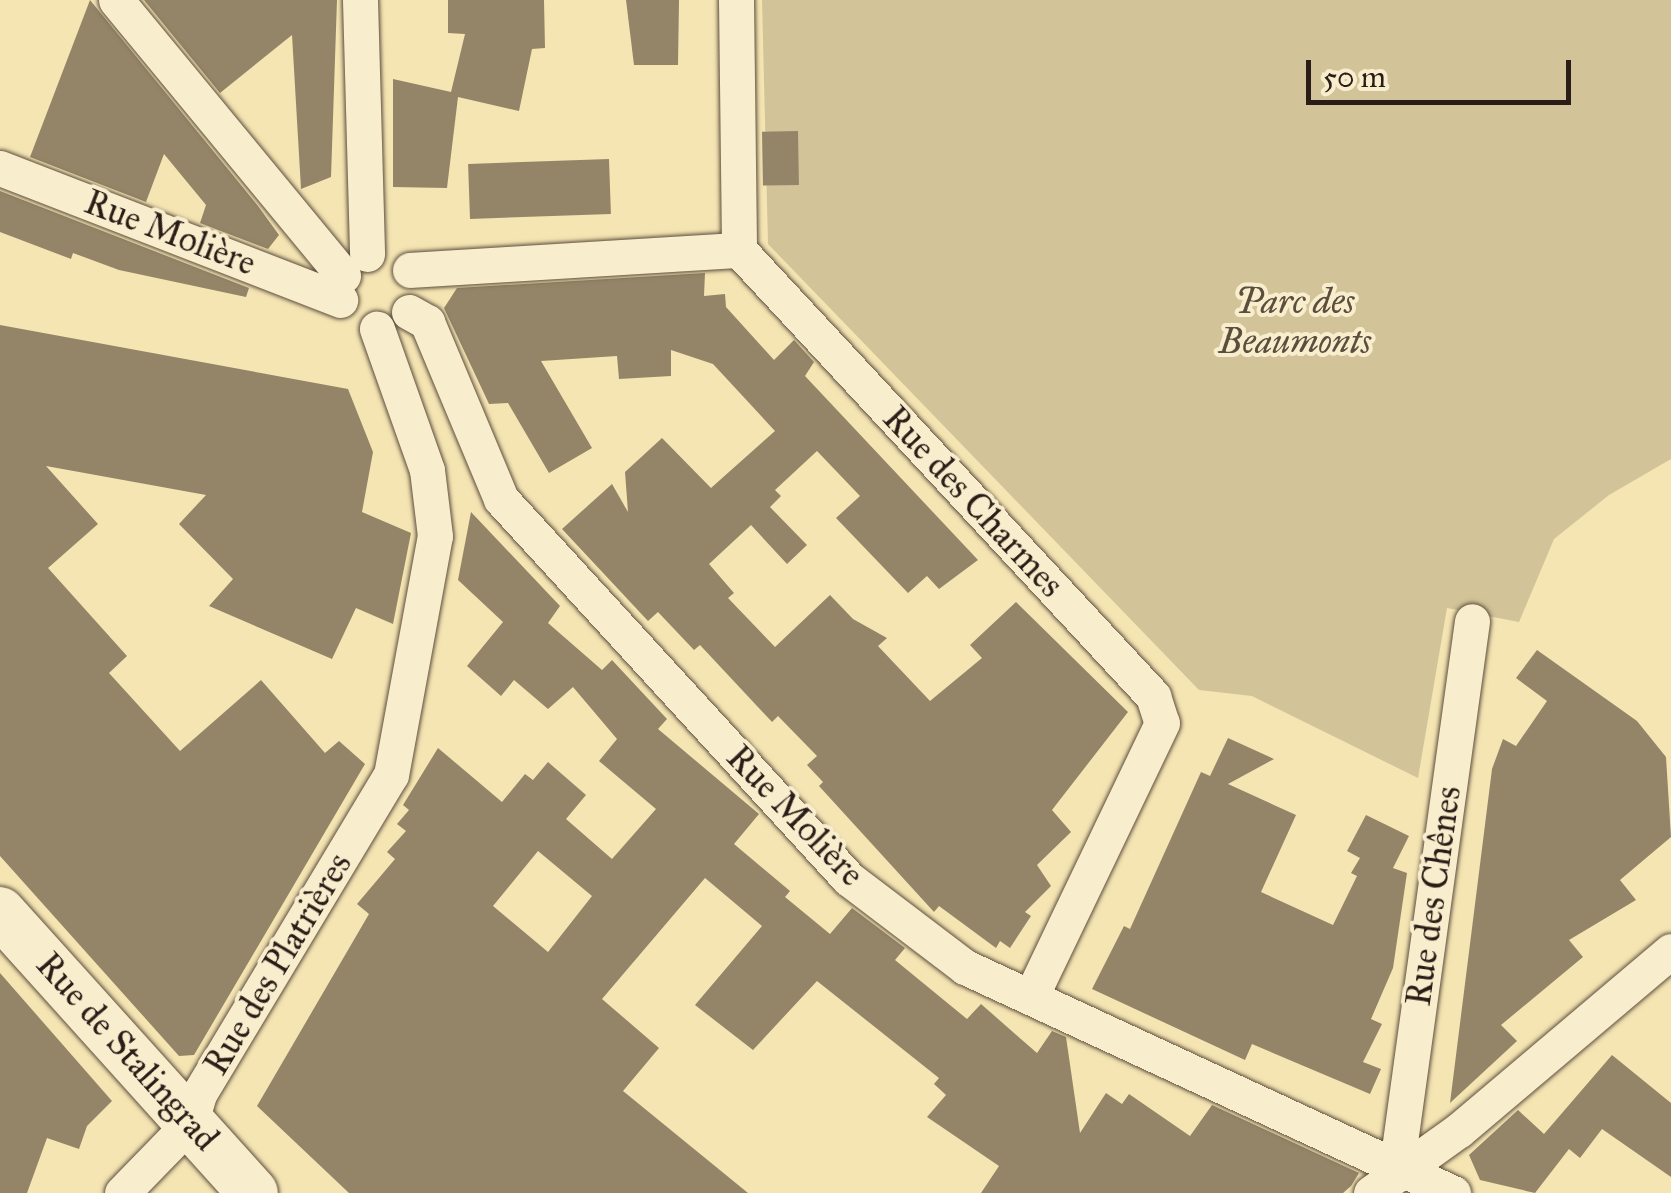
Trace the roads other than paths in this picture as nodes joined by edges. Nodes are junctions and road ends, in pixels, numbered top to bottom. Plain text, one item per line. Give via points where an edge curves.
1 (116, 0) edge
2 (360, 0) edge
3 (736, 0) edge
4 (0, 168) edge
5 (739, 250) junction
6 (410, 270) junction
7 (350, 276) junction
8 (409, 312) junction
9 (377, 329) junction
10 (1472, 621) dead end
11 (0, 912) edge
12 (1671, 950) edge
13 (1032, 994) junction
14 (191, 1122) junction
15 (1383, 1182) edge
16 (122, 1193) edge
17 (253, 1193) edge
18 (1453, 1193) edge

1 - 7 street
2 - 7 street
3 - 5 street
4 - 7 street, Rue Molière
5 - 6 street
5 - 13 street, Rue des Charmes via 1153,696 1162,724
6 - 7 street via 386,253
6 - 8 street via 416,291
7 - 9 street via 354,320
8 - 9 street
8 - 13 street, Rue Molière via 427,322 501,499 514,514 849,879 965,967
9 - 14 street, Rue des Platrières via 427,470 435,536 392,775 198,1094
10 - 15 street, Rue des Chênes
11 - 14 main road, Rue de Stalingrad
12 - 15 street via 1459,1130
13 - 15 street, Rue Molière
14 - 16 street, Rue des Platrières
14 - 17 main road, Rue de Stalingrad
15 - 18 street, Rue Molière

